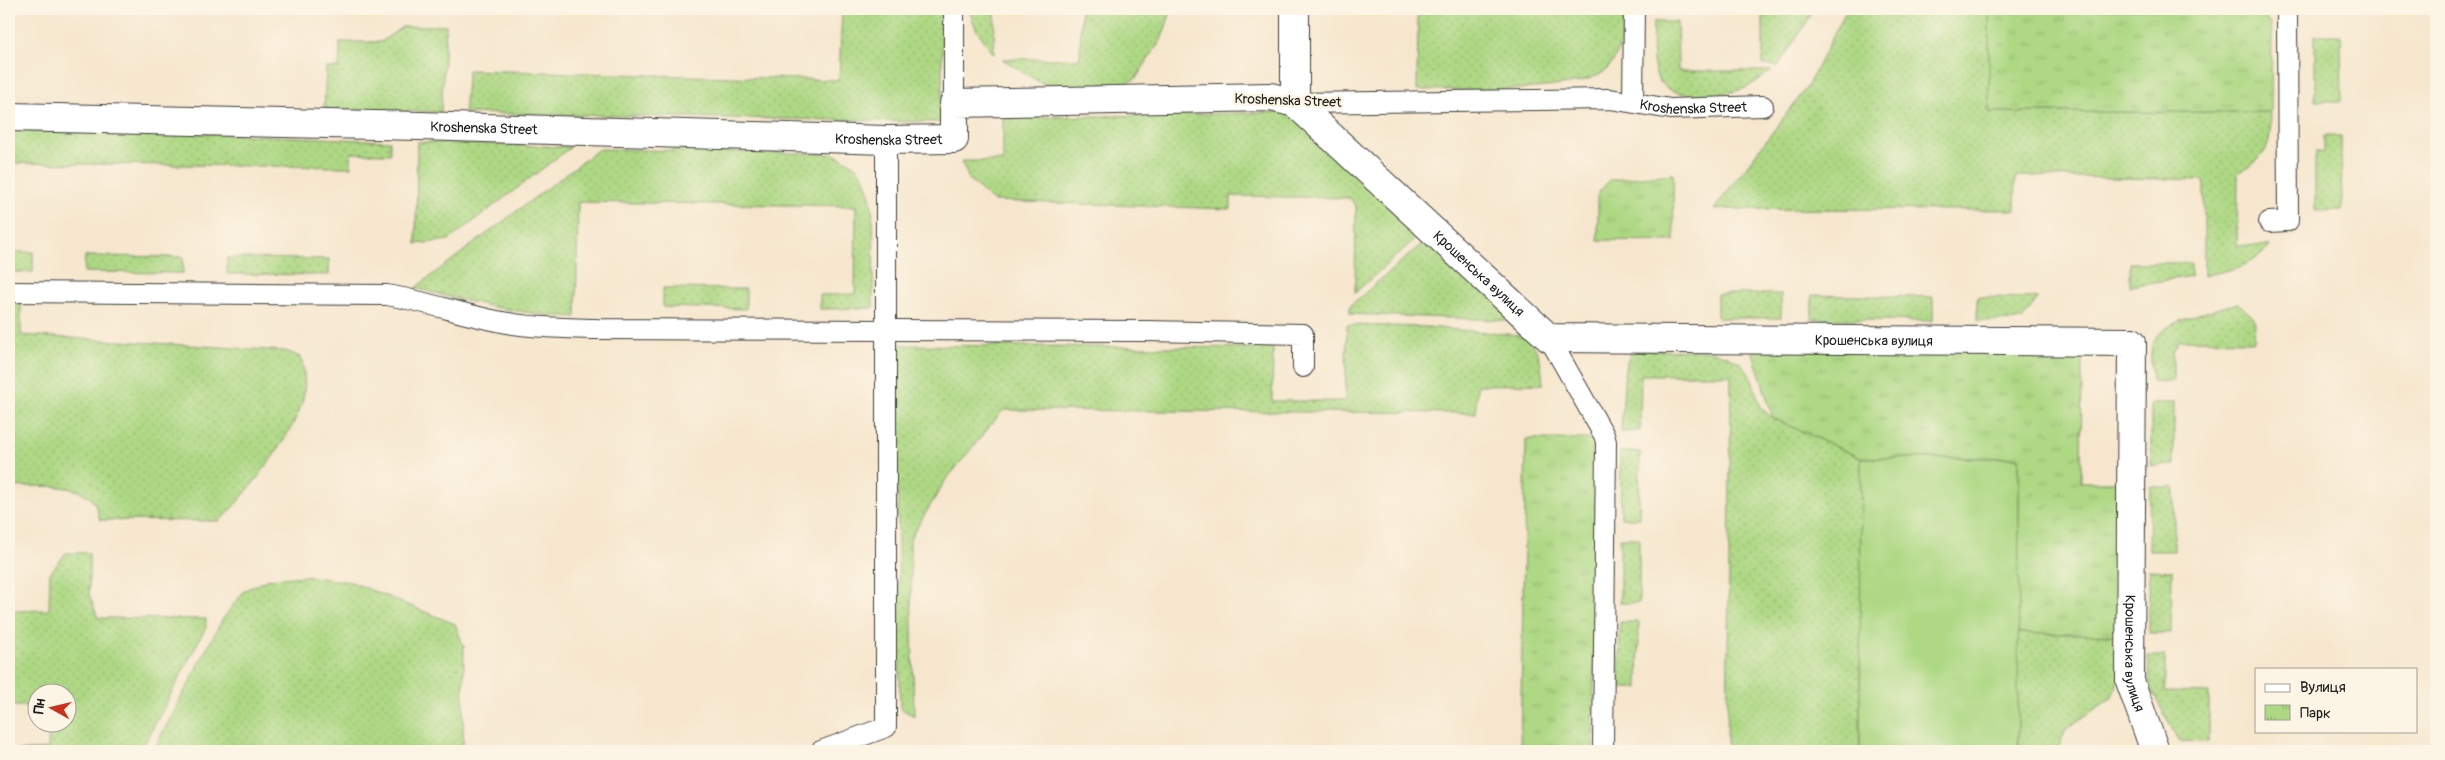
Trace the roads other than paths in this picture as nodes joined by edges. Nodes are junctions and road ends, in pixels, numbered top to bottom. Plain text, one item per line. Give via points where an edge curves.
1 (954, 9) edge
2 (1296, 9) edge
3 (1634, 9) edge
4 (2275, 9) edge
5 (2288, 9) edge
6 (2288, 34) junction
7 (1633, 102) junction
8 (954, 103) junction
9 (1295, 103) junction
10 (1763, 106) dead end
11 (9, 117) edge
12 (886, 140) junction
13 (2269, 222) dead end
14 (9, 292) edge
15 (885, 331) junction
16 (1549, 338) junction
17 (1303, 367) dead end
18 (821, 751) edge
19 (1603, 751) edge
20 (2155, 751) edge

1 - 8 lane
2 - 9 street
3 - 7 lane
4 - 6 lane
5 - 6 lane
6 - 13 lane via 2288,221
7 - 9 lane, Kroshenska Street
7 - 10 lane, Kroshenska Street via 1671,109
8 - 9 street, Kroshenska Street via 1271,97
8 - 12 street, Kroshenska Street via 954,139
9 - 16 street, Крошенська вулиця
11 - 12 street, Kroshenska Street
12 - 15 lane
14 - 15 lane via 388,295 499,322 556,328
15 - 17 lane via 1303,334
15 - 18 lane via 886,726
16 - 19 lane via 1604,435 1606,445
16 - 20 street, Крошенська вулиця via 2132,342 2130,681

